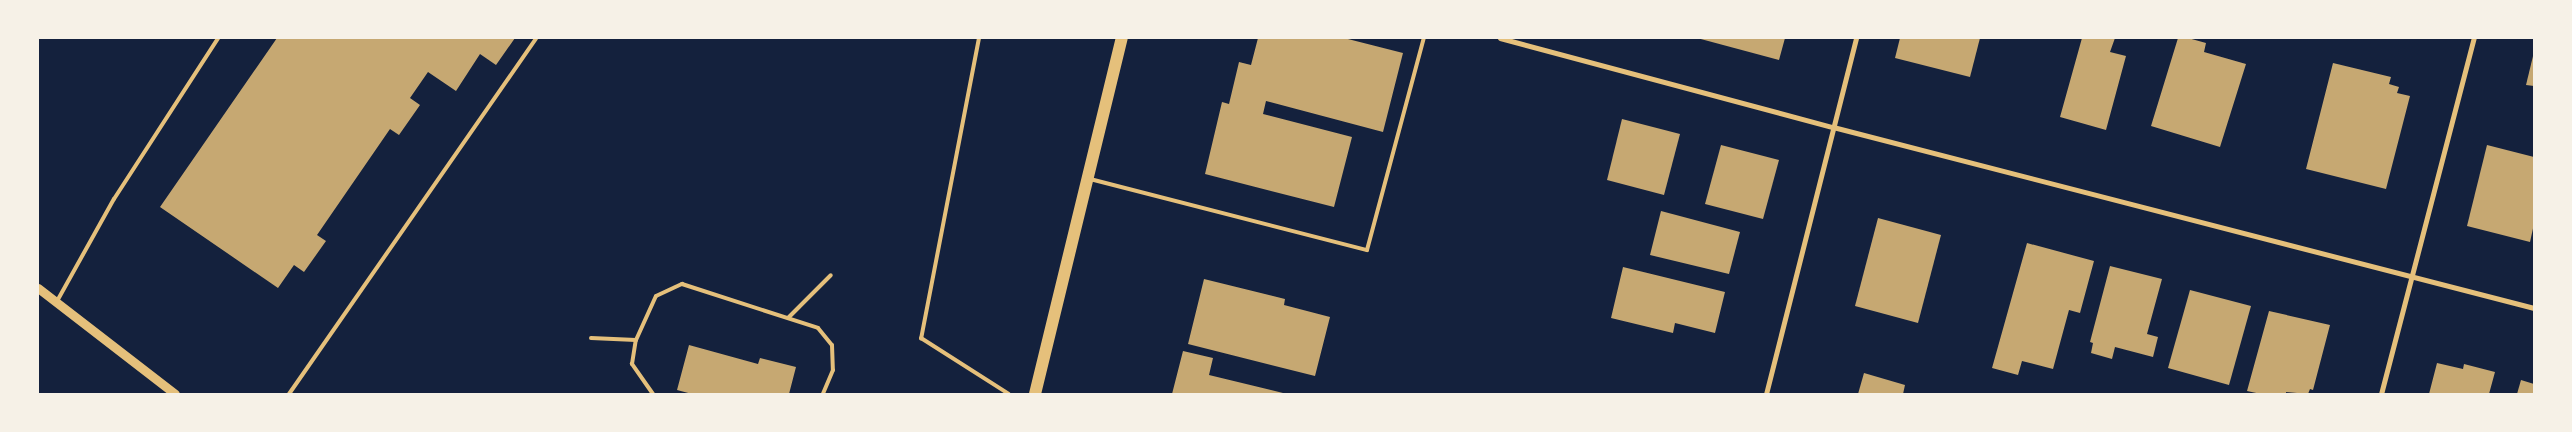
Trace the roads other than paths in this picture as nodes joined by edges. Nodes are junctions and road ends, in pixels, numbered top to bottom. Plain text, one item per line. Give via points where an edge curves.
1 (218, 38) edge
2 (536, 38) edge
3 (980, 38) edge
4 (1122, 38) edge
5 (1424, 38) edge
6 (1500, 38) edge
7 (1856, 38) edge
8 (2474, 38) edge
9 (1834, 127) junction
10 (1088, 178) junction
11 (830, 275) dead end
12 (2412, 277) junction
13 (38, 288) edge
14 (56, 303) junction
15 (2534, 308) edge
16 (789, 317) junction
17 (591, 338) dead end
18 (636, 340) junction
19 (175, 394) edge
20 (289, 394) edge
21 (653, 394) edge
22 (823, 394) edge
23 (1009, 394) edge
24 (1035, 394) edge
25 (1766, 394) edge
26 (2381, 394) edge

1 - 14 lane via 114,199
2 - 20 lane
3 - 23 lane via 921,338
4 - 10 main road
5 - 10 lane via 1367,250
6 - 9 street
7 - 9 street
8 - 12 street
9 - 12 street
9 - 25 street
10 - 24 main road
11 - 16 lane
12 - 15 street
12 - 26 street
13 - 14 street
14 - 19 street
16 - 18 lane via 682,284 656,296
16 - 22 lane via 818,328 832,345 834,370
17 - 18 lane
18 - 21 lane via 632,364

